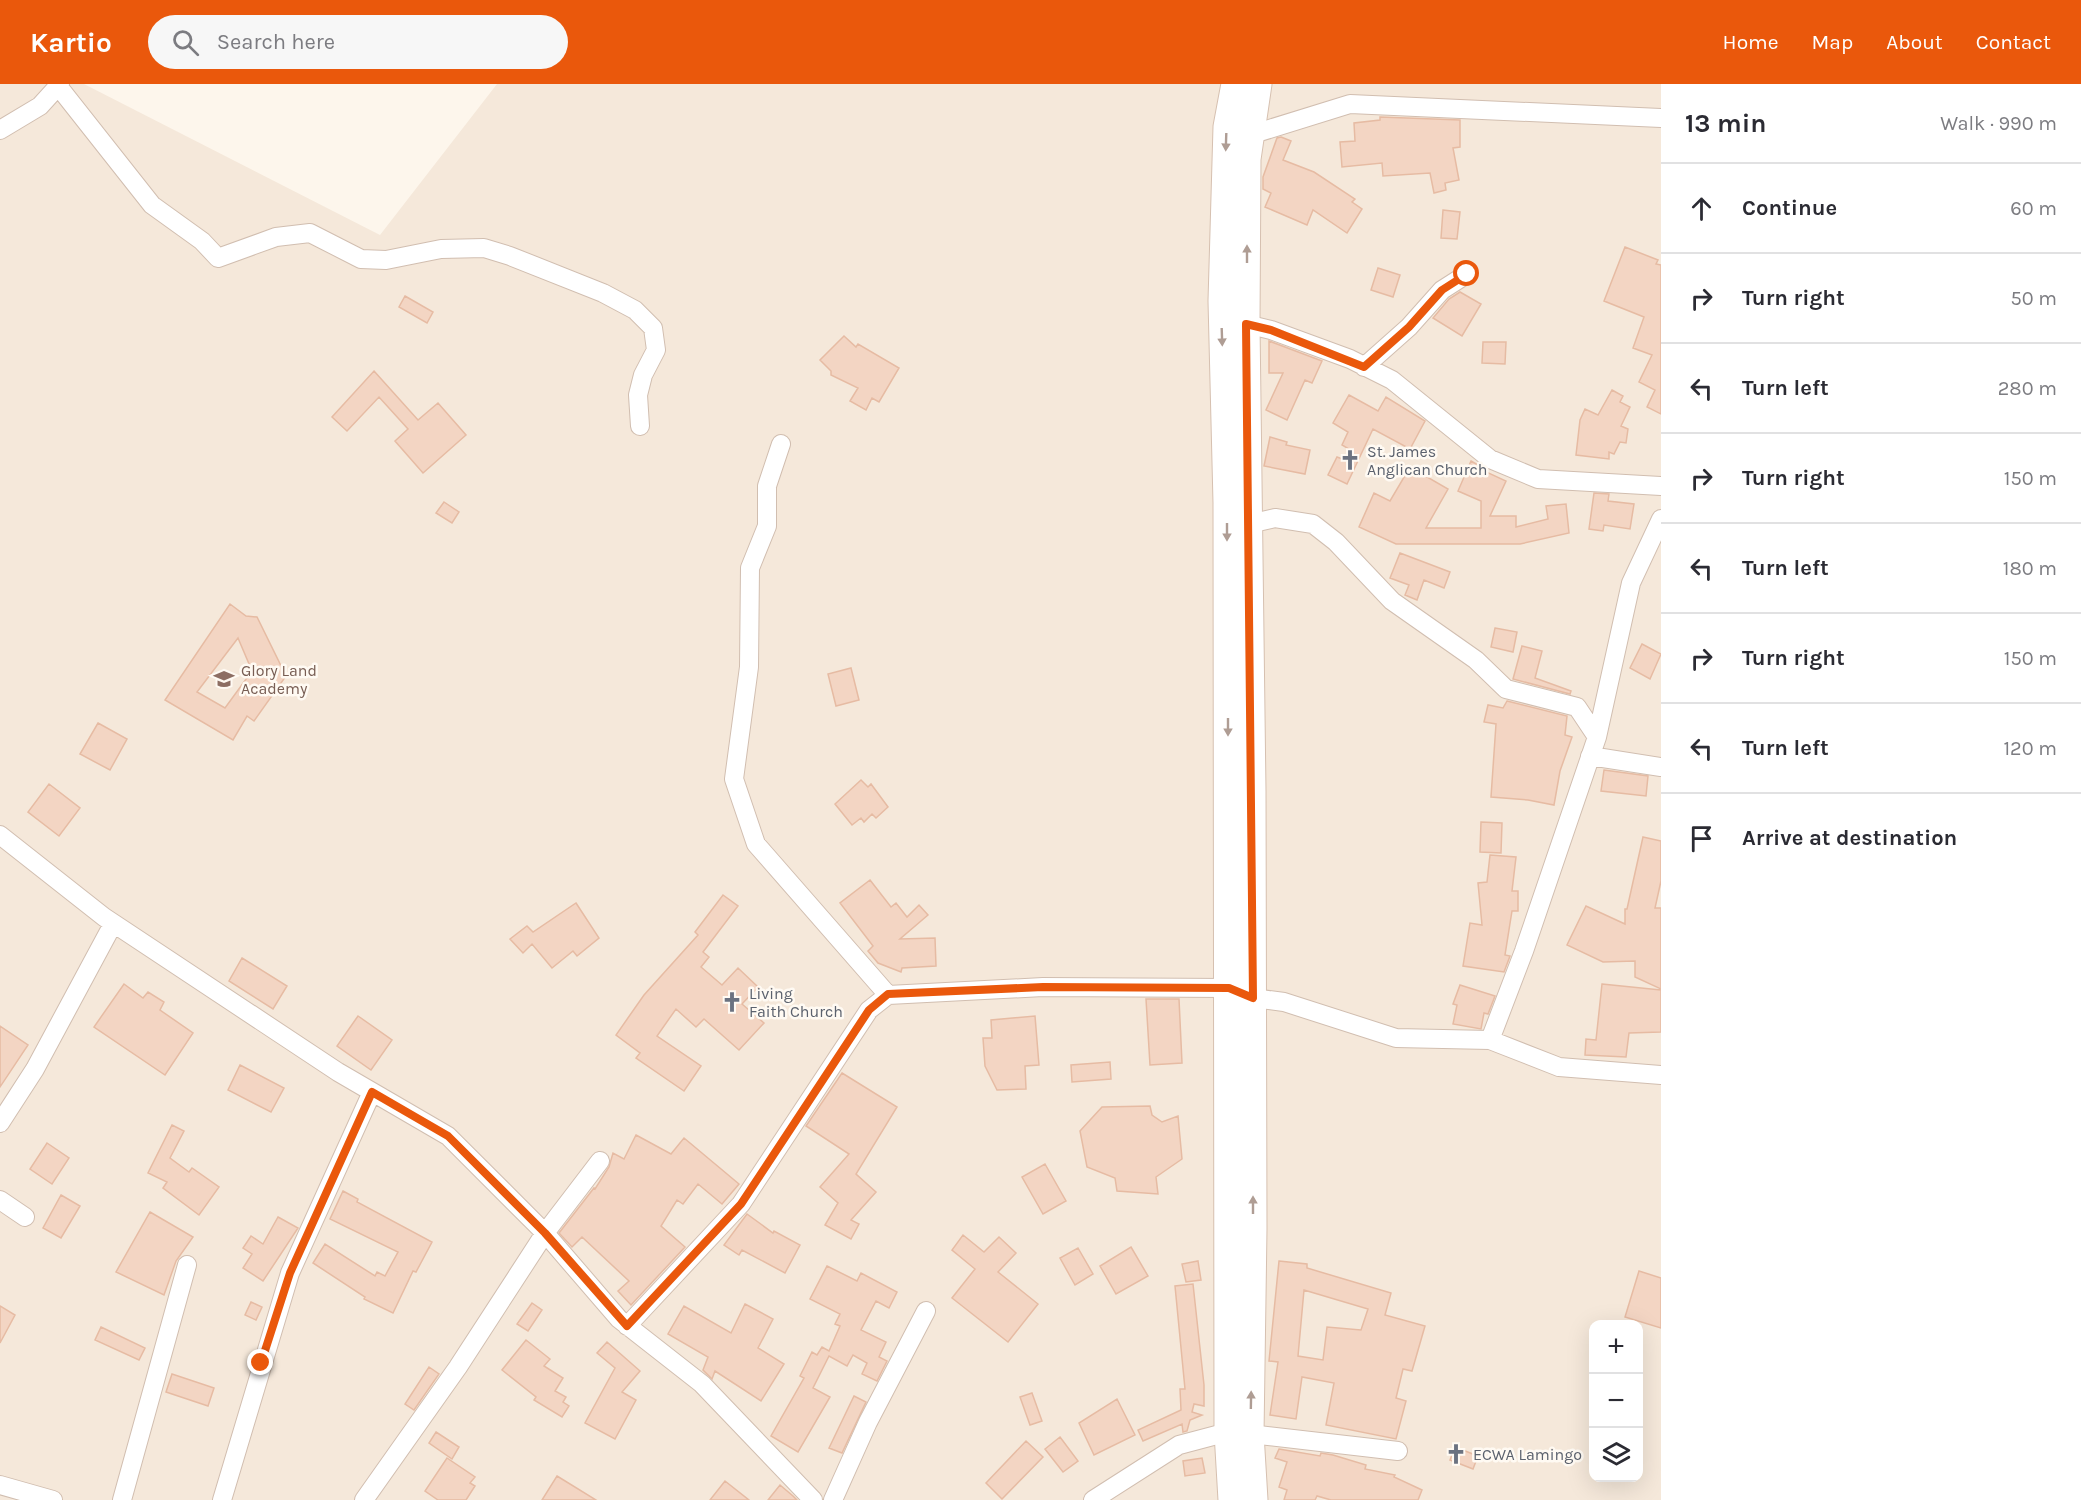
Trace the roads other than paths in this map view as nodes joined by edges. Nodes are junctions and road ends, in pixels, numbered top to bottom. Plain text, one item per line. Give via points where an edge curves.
1 (1235, 84) edge
2 (1258, 84) edge
3 (59, 85) edge
4 (1661, 118) edge
5 (0, 130) edge
6 (1250, 135) junction
7 (1467, 274) dead end
8 (1246, 324) junction
9 (1364, 367) junction
10 (640, 426) dead end
11 (781, 444) dead end
12 (1661, 486) edge
13 (1661, 519) edge
14 (1249, 524) junction
15 (1597, 737) junction
16 (1590, 756) junction
17 (1661, 767) edge
18 (0, 836) edge
19 (113, 924) junction
20 (1241, 993) junction
21 (888, 994) junction
22 (1490, 1040) junction
23 (1661, 1075) edge
24 (372, 1092) junction
25 (0, 1124) edge
26 (600, 1161) dead end
27 (0, 1200) edge
28 (25, 1217) dead end
29 (545, 1233) junction
30 (187, 1265) dead end
31 (926, 1311) dead end
32 (627, 1326) junction
33 (1239, 1433) junction
34 (1398, 1451) dead end
35 (0, 1485) edge
36 (53, 1500) edge
37 (122, 1500) edge
38 (222, 1500) edge
39 (364, 1500) edge
40 (813, 1500) edge
41 (833, 1500) edge
42 (1093, 1500) edge
43 (1233, 1500) edge
44 (1254, 1500) edge

1 -> 20 main road via 1227,127 1221,301
2 - 6 main road
3 - 5 street via 40,106
3 - 10 street via 153,205 202,240 218,258 276,237 310,232 361,259 386,260 441,249 484,248 603,293 636,310 653,328 656,350 638,395
4 - 6 street via 1350,104
8 -> 6 main road
7 - 9 street via 1442,290 1409,327
8 - 9 street
8 - 14 main road
9 - 12 street via 1392,380 1490,459 1538,479
11 - 21 street via 767,486 767,526 750,568 749,667 734,779 756,844
13 - 15 street via 1631,583
14 - 15 street via 1275,518 1313,524 1336,542 1392,601 1476,660 1506,690 1577,707
14 - 20 main road
15 - 16 street
16 - 17 street
16 - 22 street
18 - 19 street
19 - 24 street
19 - 25 street via 35,1069
20 - 21 street via 1043,987
20 - 22 street via 1284,1002 1396,1038
20 - 33 main road
21 - 32 street via 869,1010 741,1204
22 - 23 street via 1559,1067
24 - 29 street via 448,1136
24 - 38 street via 290,1273
26 - 29 street
27 - 28 street
29 - 32 street
29 - 39 street via 458,1367
30 - 37 street
31 - 41 street via 868,1422
32 - 40 street via 702,1384
33 - 34 street
33 - 42 street via 1179,1445
33 - 43 main road
33 - 44 main road
35 - 36 street

